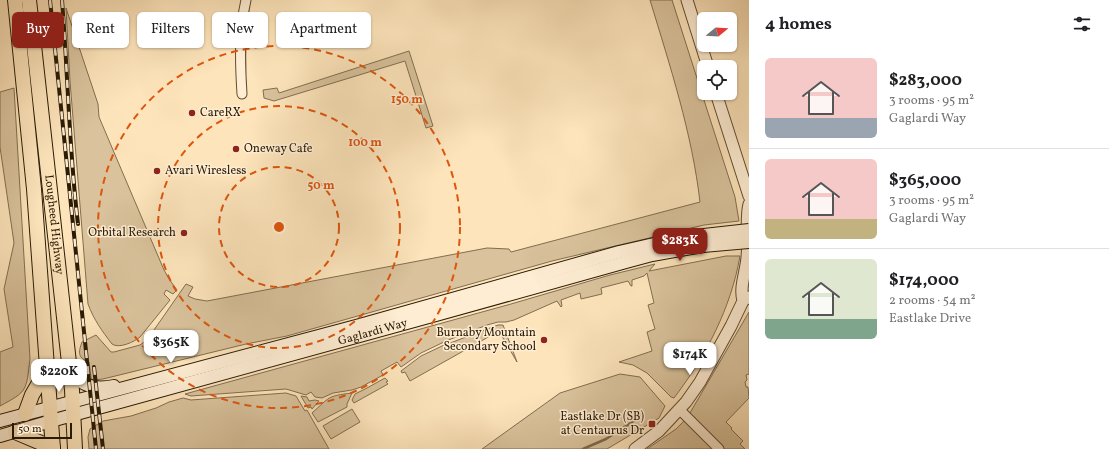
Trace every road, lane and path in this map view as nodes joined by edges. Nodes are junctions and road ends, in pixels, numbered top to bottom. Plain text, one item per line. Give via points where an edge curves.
1 (15, 0) edge
2 (29, 0) edge
3 (246, 0) edge
4 (687, 0) edge
5 (706, 60) edge
6 (242, 94) dead end
7 (718, 100) edge
8 (749, 196) edge
9 (749, 204) edge
10 (749, 230) edge
11 (703, 240) junction
12 (749, 242) edge
13 (746, 299) edge
14 (47, 369) junction
15 (69, 370) junction
16 (151, 381) junction
17 (73, 408) junction
18 (680, 410) junction
19 (25, 414) junction
20 (51, 414) junction
21 (0, 421) edge
22 (15, 432) junction
23 (0, 436) edge
24 (721, 446) edge
25 (53, 448) edge
26 (75, 449) edge
27 (635, 449) edge

1 - 14 main road, Lougheed Highway via 34,188
2 - 15 main road, Lougheed Highway
3 - 6 street via 240,52
4 - 5 street
7 - 8 street
9 - 13 street via 748,257 741,293
10 - 11 main road, Gaglardi Way, bridge
11 - 12 main road, Gaglardi Way, bridge
11 - 16 main road, Gaglardi Way via 654,244 619,252
11 - 17 main road, Gaglardi Way
13 - 18 street via 700,382
14 - 19 main road via 32,395
14 - 20 main road, Lougheed Highway
15 - 16 main road via 84,384 103,388
15 - 17 main road, Lougheed Highway
16 - 17 main road, Gaglardi Way
17 - 20 main road, Gaglardi Way
17 - 26 main road, Lougheed Highway
18 - 24 street
18 - 27 street via 659,431
19 - 20 main road, Gaglardi Way
19 - 21 main road, Gaglardi Way
20 - 22 main road, Gaglardi Way
20 - 25 main road, Lougheed Highway
22 - 23 main road, Gaglardi Way
22 - 25 main road

